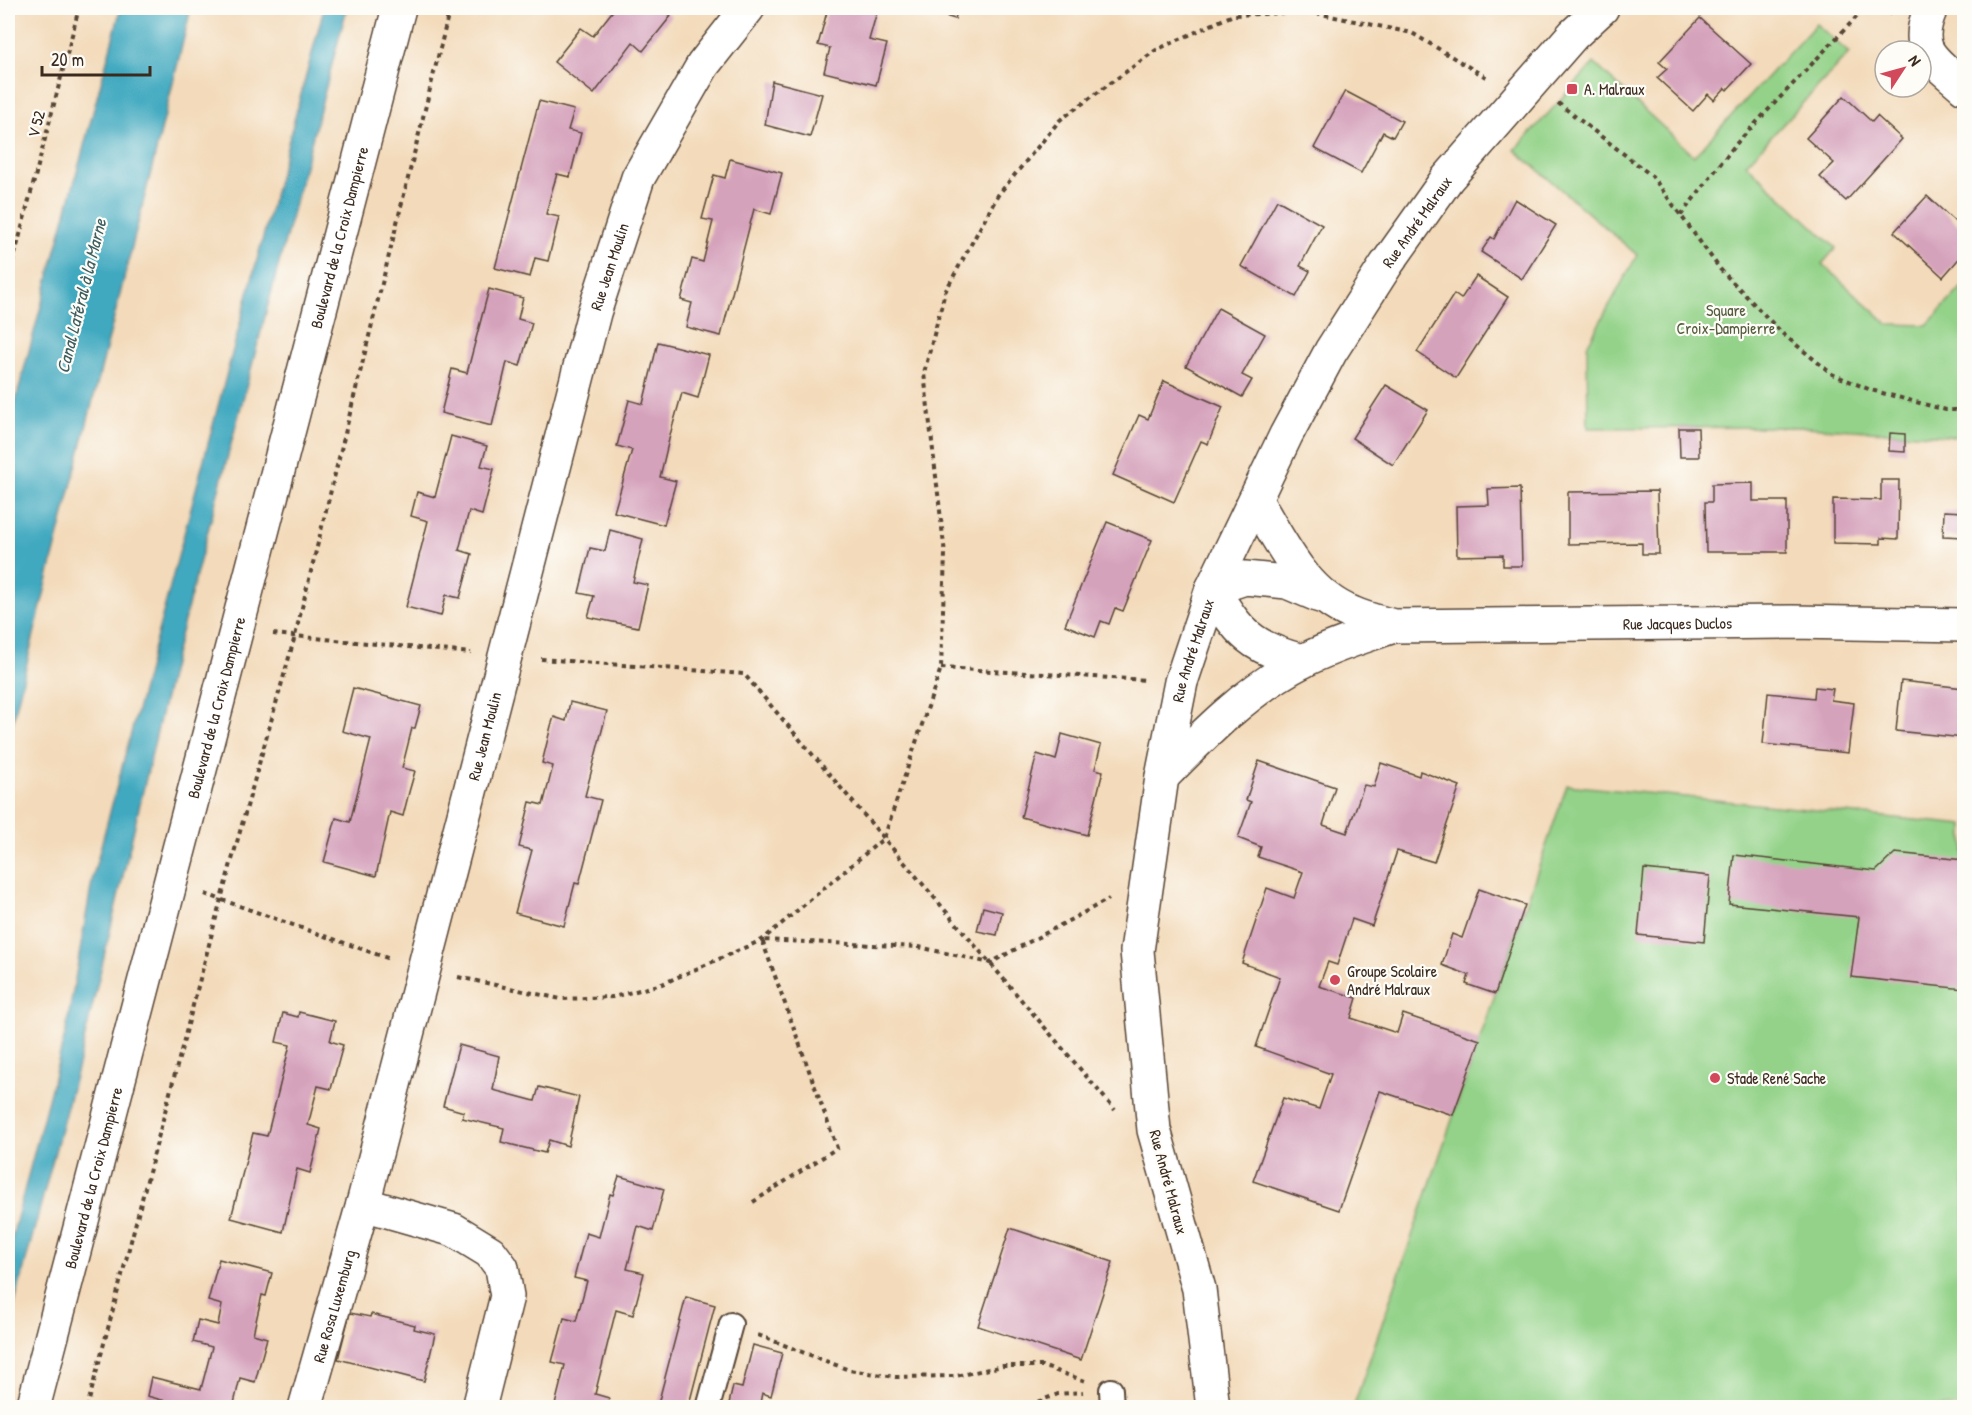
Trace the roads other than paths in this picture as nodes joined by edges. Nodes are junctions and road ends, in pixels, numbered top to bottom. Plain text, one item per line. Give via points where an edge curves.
1 (399, 8) edge
2 (748, 8) edge
3 (1602, 8) edge
4 (1931, 8) edge
5 (1965, 87) edge
6 (1256, 501) junction
7 (1212, 589) junction
8 (1327, 599) junction
9 (1965, 625) edge
10 (1393, 627) junction
11 (1303, 661) junction
12 (1162, 777) junction
13 (363, 1204) junction
14 (730, 1324) road end
15 (33, 1407) edge
16 (305, 1407) edge
17 (479, 1407) edge
18 (708, 1407) edge
19 (1213, 1407) edge

1 - 15 street, Boulevard de la Croix Dampierre
2 - 13 street, Rue Jean Moulin via 702,65 638,178 594,313
3 - 6 street, Rue André Malraux via 1573,35 1447,179 1386,265 1331,351
4 - 5 street via 1923,26 1924,46
6 - 7 street, Rue André Malraux
6 - 8 street, Rue Jacques Duclos via 1300,574
7 - 8 street, Rue Jacques Duclos via 1245,578 1287,582
7 - 11 street via 1236,628 1260,647
7 - 12 street, Rue André Malraux via 1181,682
8 - 10 street, Rue Jacques Duclos via 1351,613
9 - 10 street, Rue Jacques Duclos via 1792,622
10 - 11 street, Rue Jacques Duclos
11 - 12 street, Rue Jacques Duclos via 1229,712
12 - 19 street, Rue André Malraux via 1137,951 1154,1130 1199,1289
13 - 16 street, Rue Rosa Luxemburg
13 - 17 street via 454,1230 490,1252 502,1268 507,1296
14 - 18 lane

